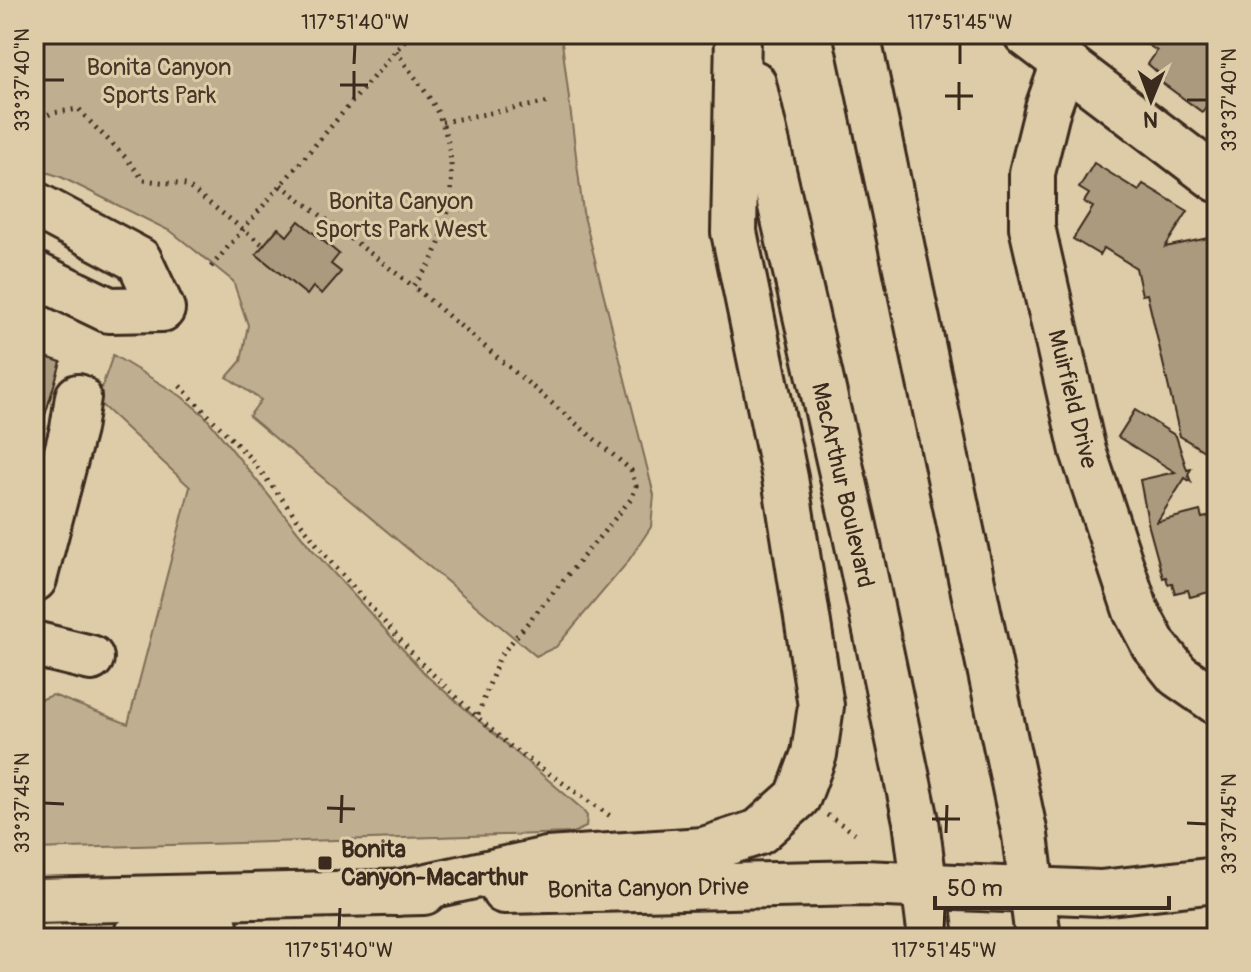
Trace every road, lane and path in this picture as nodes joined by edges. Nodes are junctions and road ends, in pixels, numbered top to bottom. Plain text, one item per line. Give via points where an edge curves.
1 (410, 34) edge
2 (740, 34) edge
3 (857, 34) edge
4 (1038, 42) edge
5 (396, 51) junction
6 (550, 102) dead end
7 (34, 122) edge
8 (442, 122) junction
9 (1217, 179) edge
10 (281, 185) junction
11 (34, 204) edge
12 (244, 229) junction
13 (262, 244) dead end
14 (211, 267) dead end
15 (34, 274) edge
16 (413, 286) junction
17 (180, 386) dead end
18 (78, 397) dead end
19 (34, 579) edge
20 (34, 644) edge
21 (91, 658) dead end
22 (1217, 702) edge
23 (477, 717) junction
24 (822, 812) dead end
25 (616, 829) dead end
26 (855, 833) dead end
27 (1217, 880) edge
28 (925, 887) junction
29 (1033, 892) junction
30 (382, 893) junction
31 (34, 901) edge
32 (135, 938) edge
33 (931, 938) edge
34 (1038, 938) edge

1 - 5 path
2 - 28 main road, MacArthur Boulevard via 854,526
2 - 30 main road via 734,232 785,478 821,706 814,754 798,797 759,832 704,850 547,860
3 - 29 main road
4 - 9 main road
4 - 22 main road, Muirfield Drive via 1048,108 1032,173 1032,227 1083,451 1136,611 1154,645 1178,675
5 - 8 path
5 - 10 path
6 - 8 path
7 - 12 path via 79,109 127,156 143,180 186,185
8 - 16 path via 452,194 433,259
10 - 12 path
10 - 16 path
11 - 15 main road via 139,260 162,309 109,310
12 - 13 path
12 - 14 path
16 - 23 path via 631,470 636,486 632,498 500,656
17 - 23 path via 251,459 329,560 421,663
18 - 19 main road
20 - 21 main road
23 - 25 path via 615,819
24 - 26 path
27 - 29 main road, Bonita Canyon Drive via 1100,893
28 - 29 main road, Bonita Canyon Drive
28 - 30 main road, Bonita Canyon Drive via 863,883
28 - 33 main road, MacArthur Boulevard
29 - 34 main road
30 - 31 main road, Bonita Canyon Drive
30 - 32 main road via 325,923 157,928

